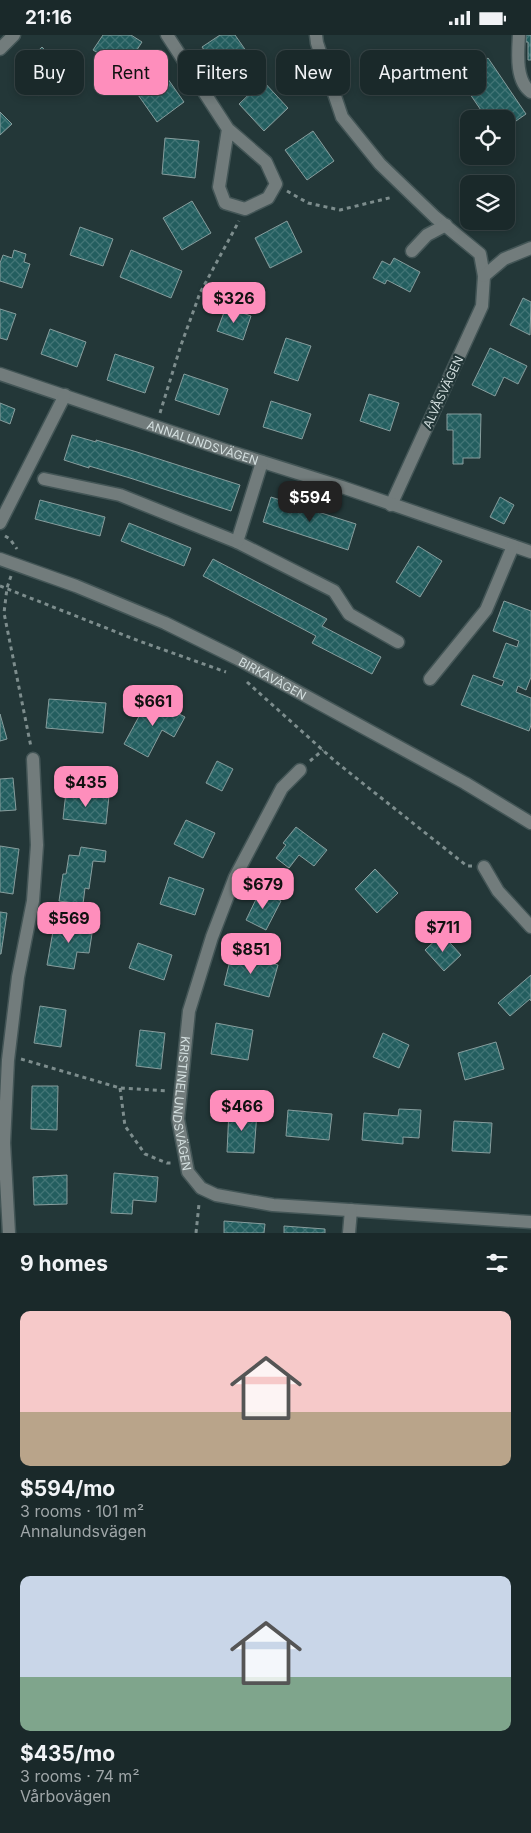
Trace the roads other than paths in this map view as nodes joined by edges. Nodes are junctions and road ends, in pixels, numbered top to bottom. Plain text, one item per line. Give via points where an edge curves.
1 (14, 35) edge
2 (167, 35) edge
3 (316, 35) edge
4 (519, 35) edge
5 (0, 49) edge
6 (531, 92) edge
7 (228, 129) junction
8 (446, 225) junction
9 (531, 248) edge
10 (412, 251) dead end
11 (484, 276) junction
12 (0, 374) edge
13 (64, 395) junction
14 (262, 462) junction
15 (44, 479) dead end
16 (391, 505) junction
17 (0, 523) edge
18 (237, 542) junction
19 (513, 546) junction
20 (531, 552) edge
21 (0, 559) edge
22 (398, 642) dead end
23 (430, 679) dead end
24 (33, 759) road end
25 (300, 769) dead end
26 (531, 823) edge
27 (484, 867) road end
28 (531, 927) edge
29 (2, 1143) edge
30 (351, 1210) junction
31 (531, 1222) edge
32 (9, 1233) edge
33 (349, 1233) edge

1 - 5 street
2 - 7 street
3 - 8 street, ALVÅSVÄGEN via 342,117 380,164
4 - 6 street via 517,65 526,89
7 - 7 street via 219,187 225,203 245,209 268,198 276,184 266,162
8 - 10 street via 427,235
8 - 11 street, ALVÅSVÄGEN via 480,254
9 - 11 street via 504,259
11 - 16 street, ALVÅSVÄGEN via 482,306
12 - 13 street, ANNALUNDSVÄGEN
13 - 14 street, ANNALUNDSVÄGEN
13 - 17 street
14 - 16 street, ANNALUNDSVÄGEN
14 - 18 street
15 - 18 street via 120,495
16 - 19 street
18 - 22 street via 334,591 349,614
19 - 20 street
19 - 23 street via 486,610
21 - 26 street, BIRKAVÄGEN via 156,619 236,658 465,783
24 - 29 street via 37,845 33,901 18,977 8,1055
25 - 30 street, KRISTINELUNDSVÄGEN via 282,788 235,877 212,937 189,1011 178,1119 188,1172 201,1188 216,1195 273,1205
27 - 28 street via 498,891
29 - 32 street
30 - 31 street, KRISTINELUNDSVÄGEN
30 - 33 street

